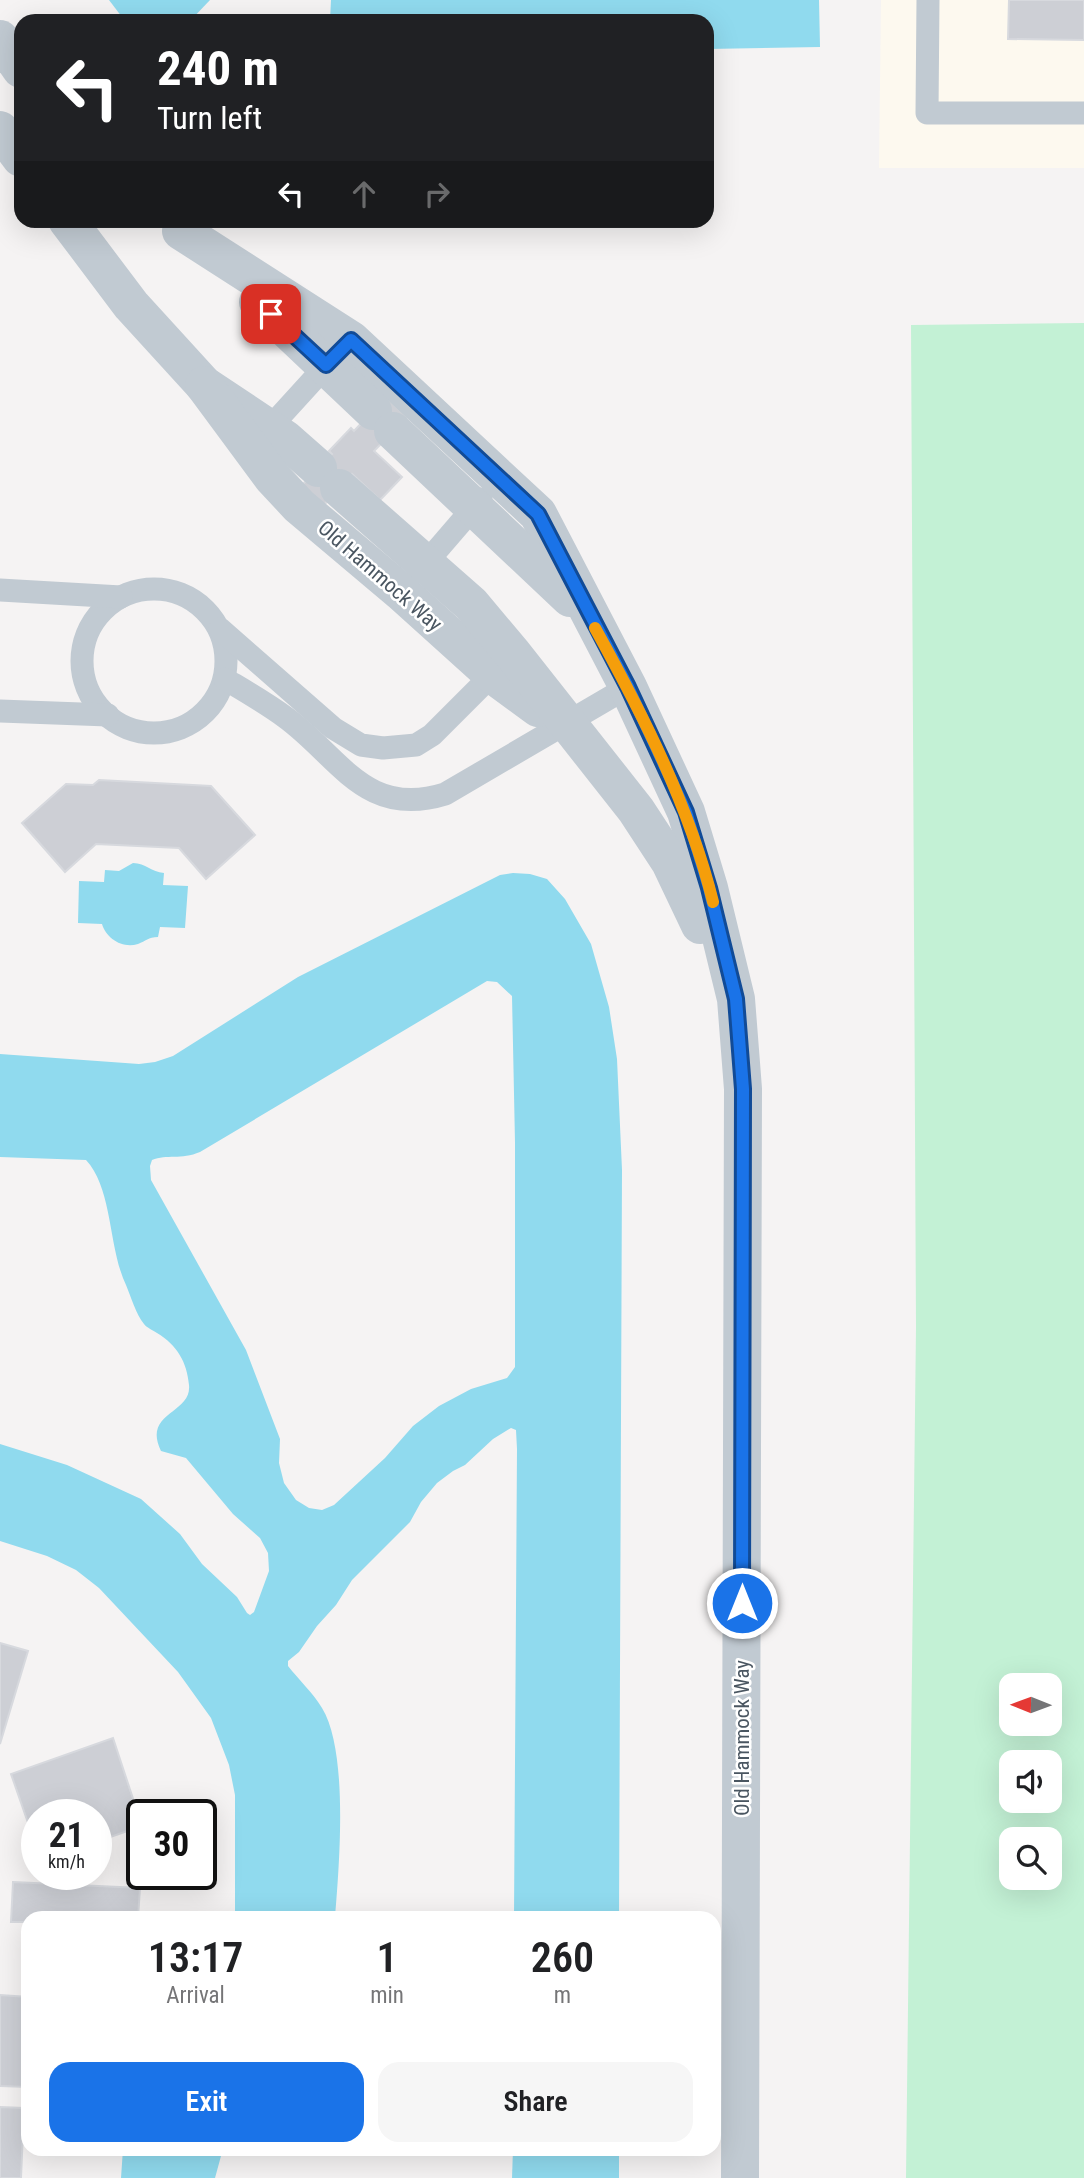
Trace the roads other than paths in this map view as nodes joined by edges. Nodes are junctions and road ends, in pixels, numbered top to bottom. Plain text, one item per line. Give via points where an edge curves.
1 (929, 0) edge
2 (0, 39) edge
3 (14, 59) edge
4 (1084, 113) edge
5 (0, 130) edge
6 (14, 149) edge
7 (73, 228) edge
8 (177, 228) edge
9 (339, 353) junction
10 (260, 439) junction
11 (500, 478) junction
12 (473, 506) junction
13 (425, 564) junction
14 (0, 590) edge
15 (401, 592) junction
16 (121, 597) junction
17 (588, 615) junction
18 (216, 626) junction
19 (503, 665) junction
20 (225, 678) junction
21 (628, 687) junction
22 (0, 710) edge
23 (108, 715) junction
24 (571, 730) junction
25 (743, 1089) junction
26 (740, 2178) edge

1 - 4 lane via 927,113
2 - 3 street
5 - 6 street
7 - 10 street, Old Hammock Way via 131,305
8 - 9 street, Old Hammock Way
9 - 10 lane
9 - 11 street, Old Hammock Way
9 - 12 street, Old Hammock Way via 383,421
10 - 13 street, Old Hammock Way via 285,439
10 - 15 street, Old Hammock Way via 272,477 299,506
11 - 12 lane
11 - 17 street, Old Hammock Way via 538,514
12 - 13 lane
12 - 17 street, Old Hammock Way
13 - 15 lane
13 - 19 street, Old Hammock Way via 471,604
14 - 16 lane
15 - 19 street, Old Hammock Way
16 - 18 lane via 155,588 187,596 212,616
16 - 23 lane via 98,614 83,643 83,676 97,705
17 - 21 street, Old Hammock Way
18 - 19 lane via 333,728 361,745 383,748 416,745 432,735
18 - 20 lane via 226,646
19 - 24 street, Old Hammock Way
20 - 23 lane via 211,707 185,727 153,734 121,726
20 - 24 lane via 285,717 354,781 391,797 431,799 445,794
21 - 24 lane
21 - 25 street, Old Hammock Way via 686,812 709,888 736,999
22 - 23 lane
24 - 25 street, Old Hammock Way via 636,810 670,862 711,948 732,1022
25 - 26 street, Old Hammock Way

